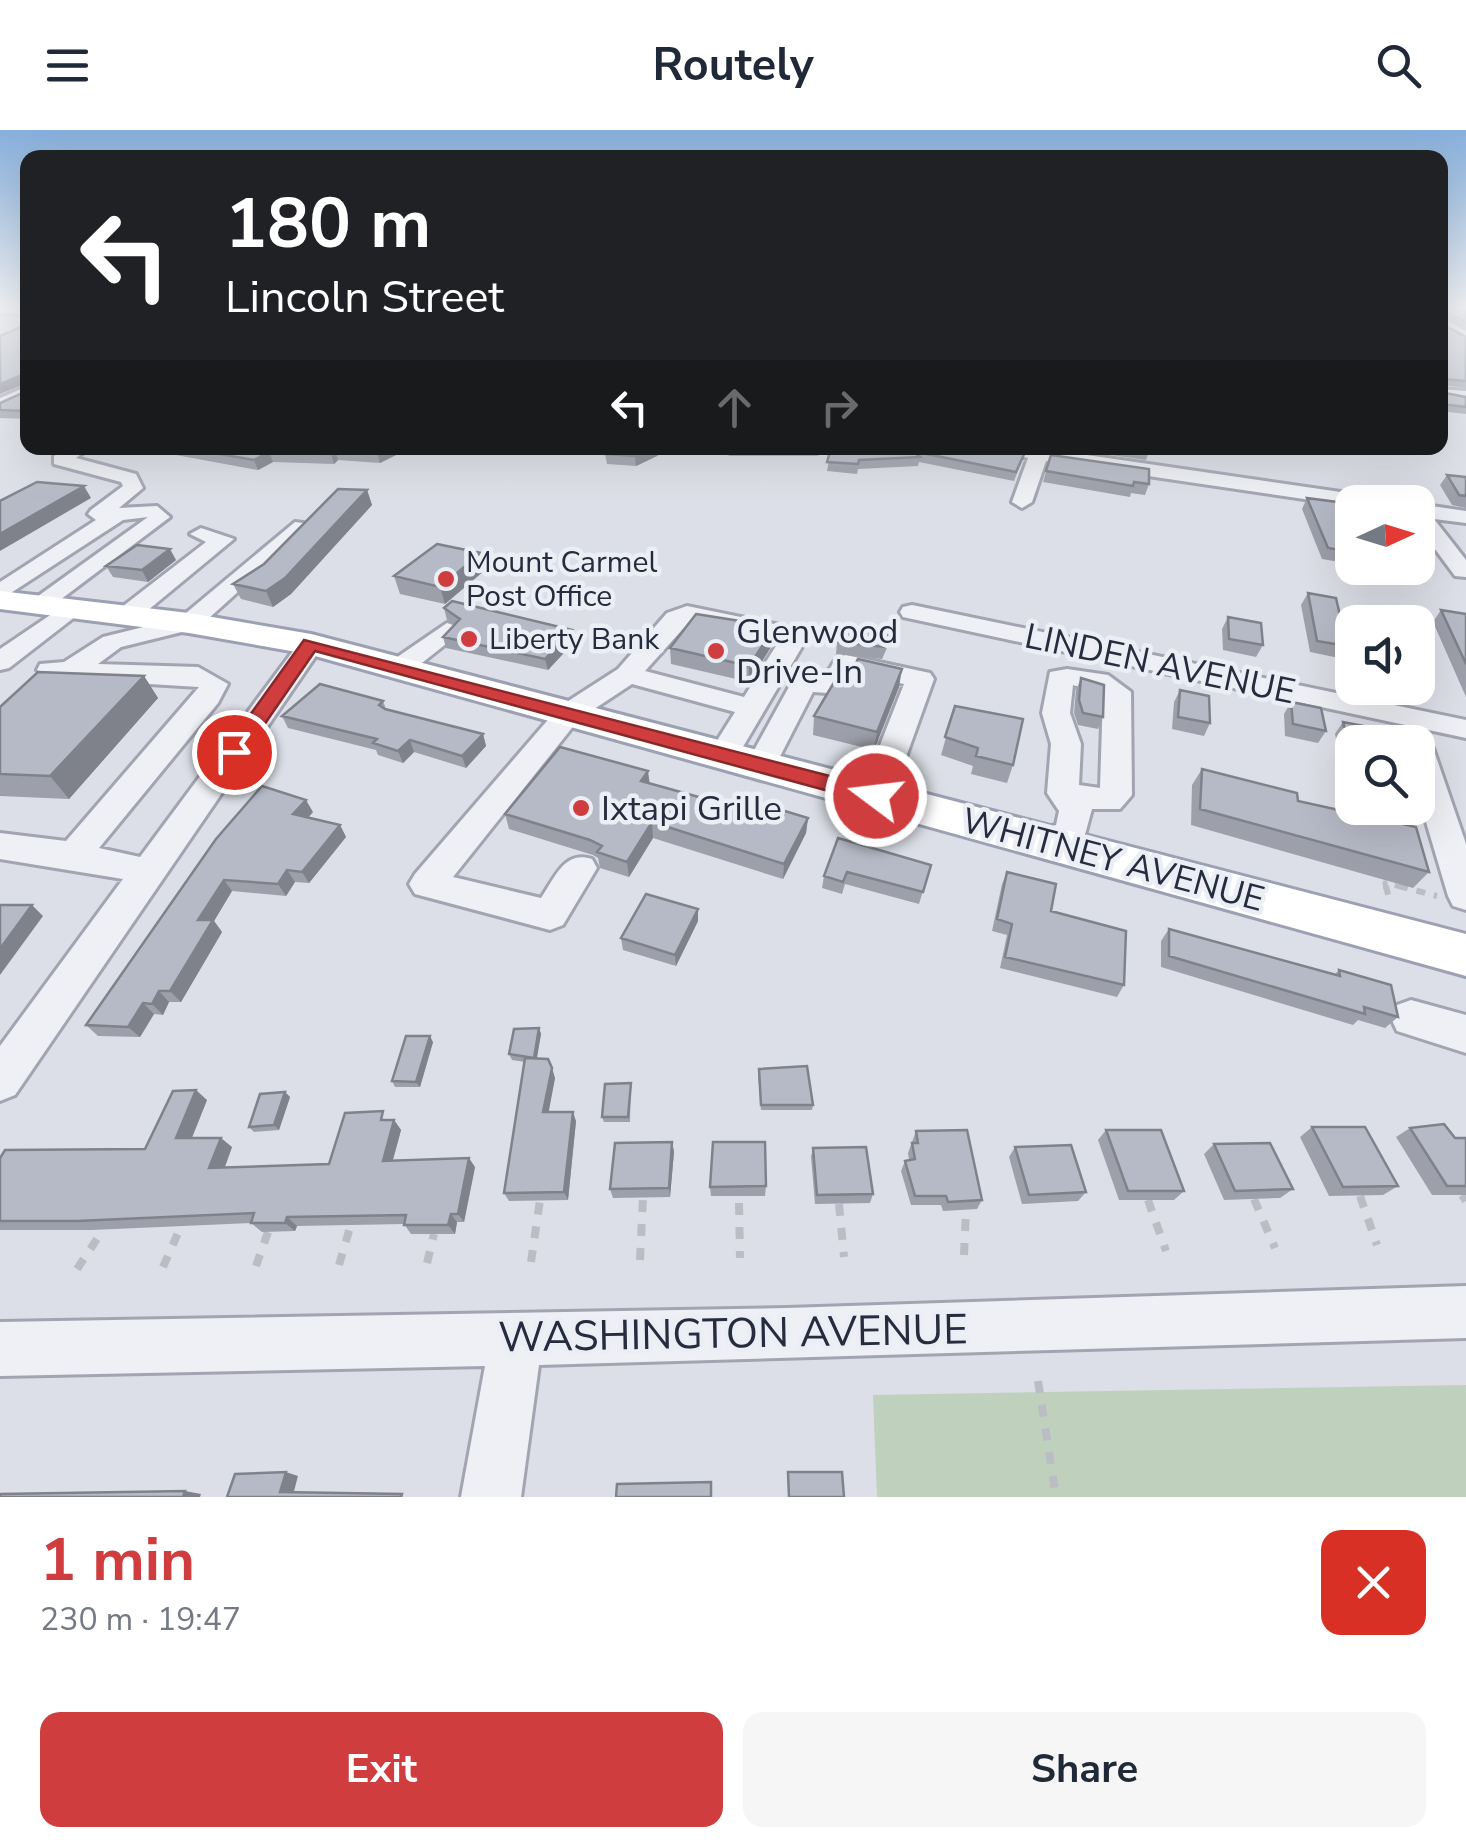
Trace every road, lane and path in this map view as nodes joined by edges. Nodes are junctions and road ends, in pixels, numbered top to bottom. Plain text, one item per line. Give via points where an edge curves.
1 (70, 455) edge
2 (1039, 455) edge
3 (1046, 455) edge
4 (1335, 497) edge
5 (1022, 502) dead end
6 (1435, 513) edge
7 (1466, 517) edge
8 (295, 528) edge
9 (201, 534) dead end
10 (1435, 534) edge
11 (1463, 571) dead end
12 (0, 572) edge
13 (28, 601) edge
14 (912, 612) dead end
15 (121, 614) junction
16 (189, 623) junction
17 (446, 631) edge
18 (311, 644) junction
19 (0, 662) edge
20 (1080, 662) junction
21 (399, 668) junction
22 (60, 671) junction
23 (628, 675) junction
24 (25, 693) edge
25 (752, 708) junction
26 (569, 714) junction
27 (1410, 723) edge
28 (1466, 728) edge
29 (742, 760) junction
30 (1063, 795) junction
31 (876, 796) junction
32 (1055, 841) junction
33 (0, 846) edge
34 (74, 855) junction
35 (580, 868) dead end
36 (149, 872) junction
37 (1455, 897) edge
38 (1390, 903) dead end
39 (1466, 955) edge
40 (1411, 1018) dead end
41 (1466, 1034) edge
42 (0, 1081) edge
43 (1360, 1196) edge
44 (644, 1197) edge
45 (1254, 1199) edge
46 (540, 1200) edge
47 (1148, 1200) edge
48 (739, 1202) edge
49 (839, 1204) edge
50 (966, 1210) edge
51 (350, 1224) edge
52 (182, 1226) edge
53 (268, 1232) edge
54 (434, 1234) edge
55 (99, 1236) edge
56 (1377, 1246) dead end
57 (1275, 1248) dead end
58 (1166, 1251) dead end
59 (964, 1255) dead end
60 (844, 1257) dead end
61 (740, 1258) dead end
62 (640, 1260) dead end
63 (531, 1262) dead end
64 (427, 1264) dead end
65 (339, 1265) dead end
66 (256, 1266) dead end
67 (163, 1267) dead end
68 (78, 1269) dead end
69 (1466, 1312) edge
70 (516, 1339) junction
71 (0, 1349) edge
72 (1038, 1381) dead end
73 (492, 1497) edge
74 (1056, 1497) edge

1 - 12 street via 62,460 130,478 133,488
2 - 5 street
3 - 4 street
6 - 7 street
8 - 16 street
9 - 15 street via 223,540
10 - 11 street
13 - 13 street via 153,524 157,512 116,516
13 - 15 main road, WHITNEY AVENUE
13 - 19 street
14 - 20 street, LINDEN AVENUE
15 - 16 main road, WHITNEY AVENUE
15 - 22 street
16 - 18 main road, WHITNEY AVENUE
16 - 22 street via 112,642
17 - 21 street
18 - 21 main road, WHITNEY AVENUE
18 - 36 street
20 - 27 street, LINDEN AVENUE
20 - 30 street via 1060,678
20 - 30 street via 1117,692 1116,794 1109,802
21 - 26 main road, WHITNEY AVENUE
22 - 24 street
22 - 34 street via 198,675 214,684
23 - 25 street
23 - 25 street via 687,613 784,633 792,640
23 - 26 street
25 - 29 street
26 - 29 main road, WHITNEY AVENUE
26 - 35 street via 427,884 550,914
27 - 28 street, LINDEN AVENUE
27 - 37 street
29 - 31 main road, WHITNEY AVENUE
29 - 31 street via 804,682 832,688 846,664 920,679
30 - 32 street via 1076,809 1071,833
31 - 32 main road, WHITNEY AVENUE
32 - 39 main road, WHITNEY AVENUE
33 - 34 street
34 - 36 street
36 - 42 street
37 - 38 path via 1384,884
40 - 41 street
43 - 56 path
44 - 62 path
45 - 57 path
46 - 63 path
47 - 58 path
48 - 61 path
49 - 60 path
50 - 59 path
51 - 65 path
52 - 67 path
53 - 66 path
54 - 64 path
55 - 68 path
69 - 70 street, WASHINGTON AVENUE
70 - 71 street, WASHINGTON AVENUE
70 - 73 street
72 - 74 path

